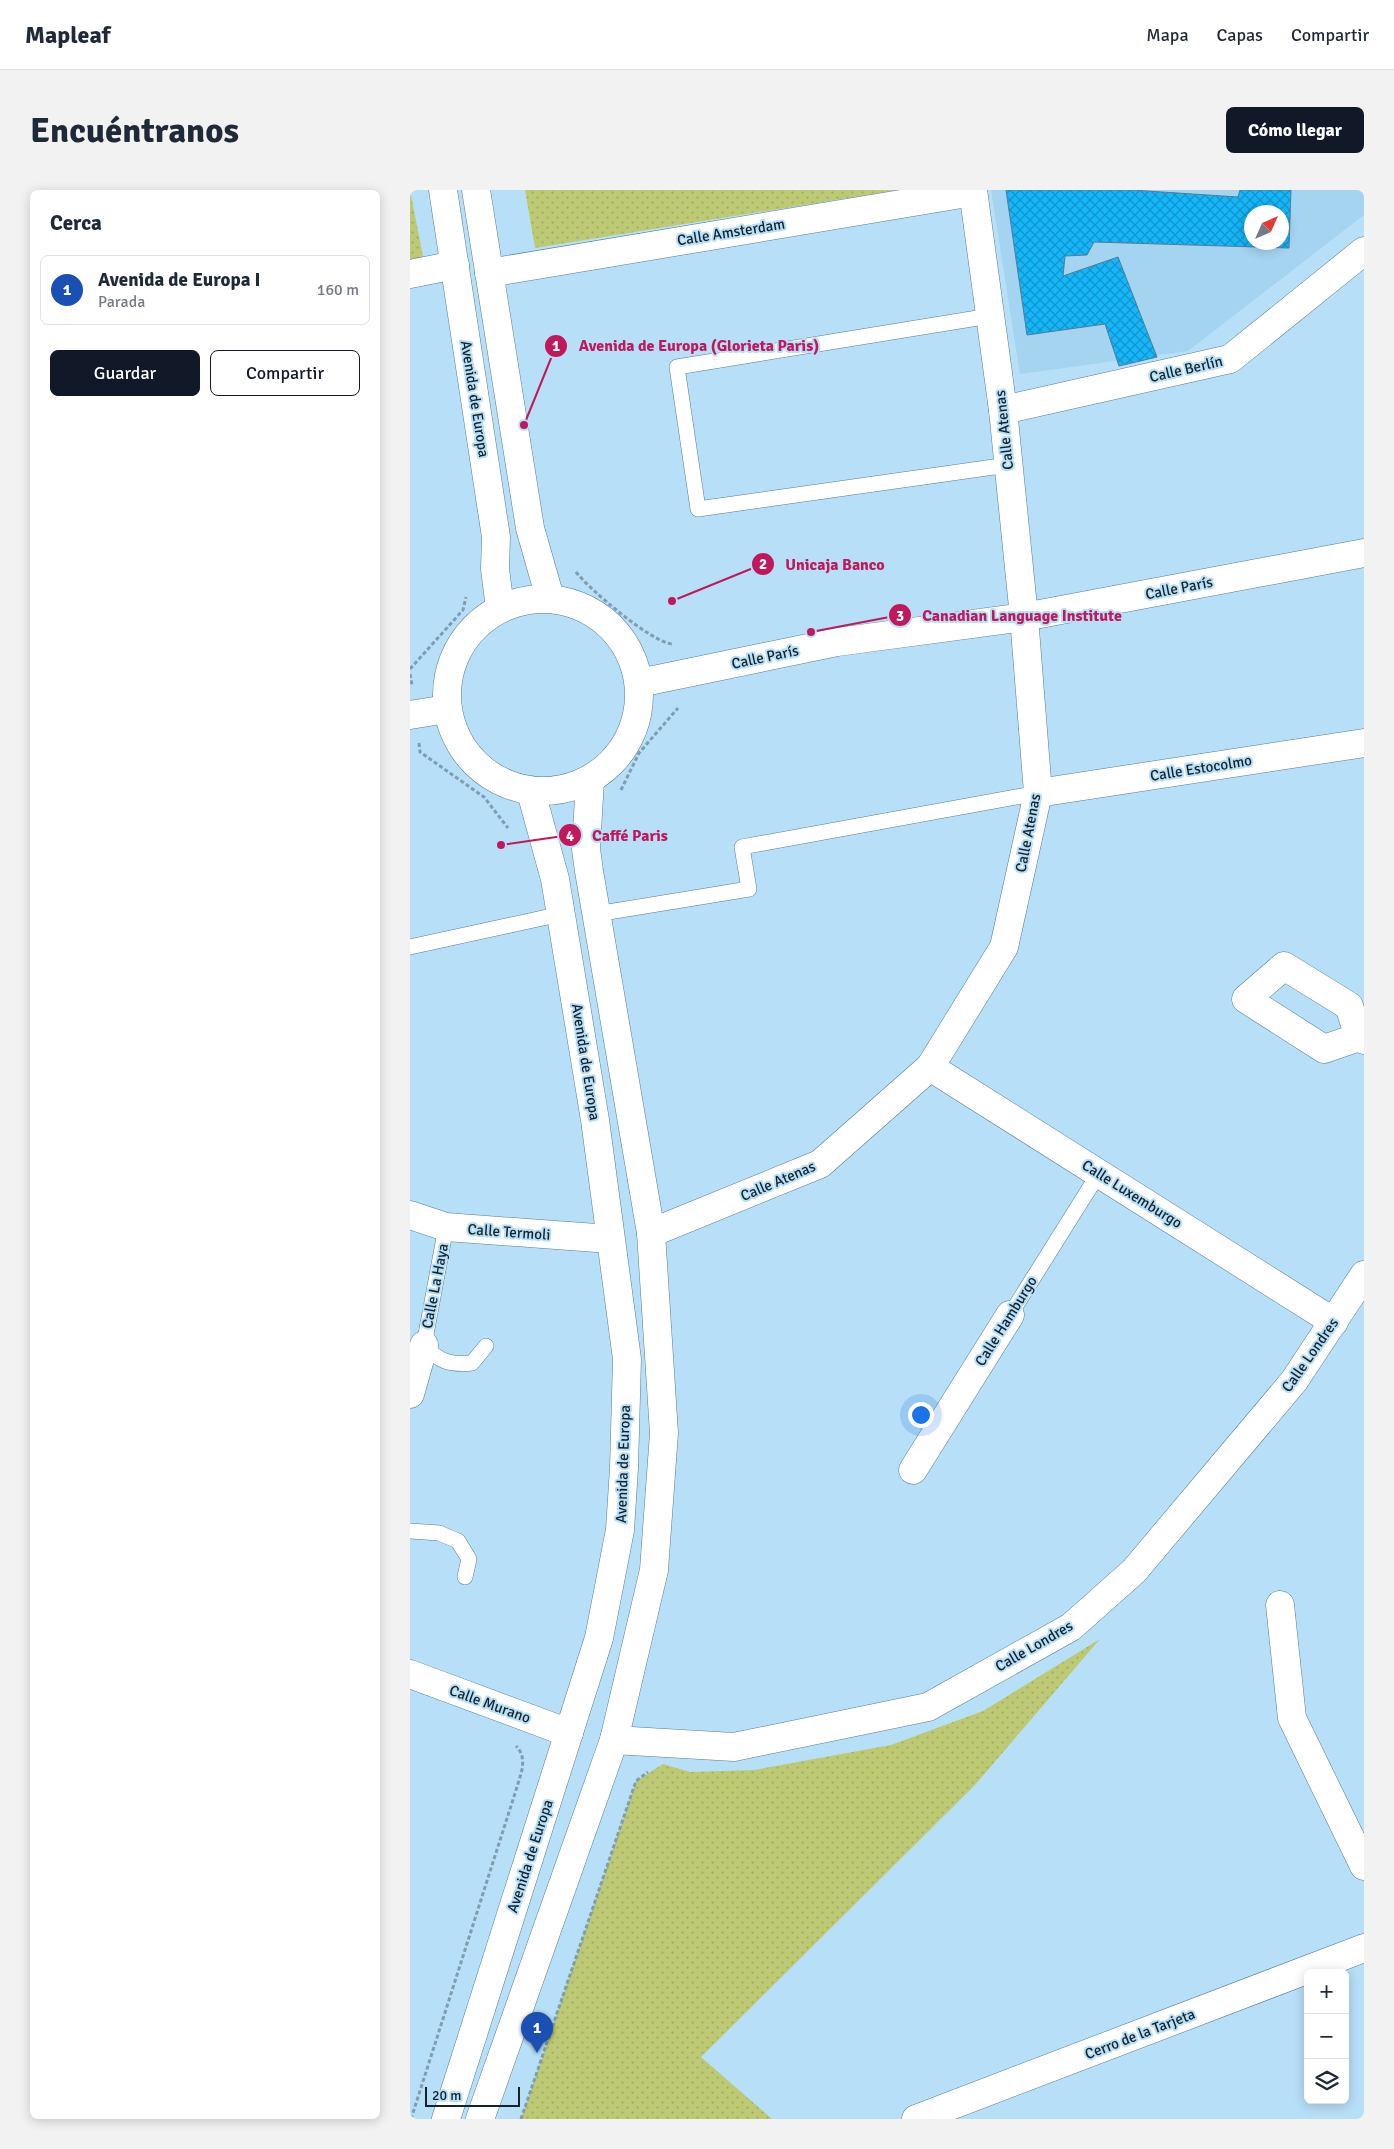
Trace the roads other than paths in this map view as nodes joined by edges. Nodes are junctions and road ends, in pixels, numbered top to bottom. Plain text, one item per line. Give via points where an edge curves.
1 (442, 190) edge
2 (476, 190) edge
3 (973, 191) edge
4 (1364, 251) edge
5 (455, 265) junction
6 (489, 273) junction
7 (410, 274) edge
8 (990, 316) junction
9 (1003, 410) junction
10 (1008, 465) junction
11 (1364, 553) edge
12 (550, 598) junction
13 (500, 608) junction
14 (1024, 617) junction
15 (639, 683) junction
16 (447, 709) junction
17 (410, 715) edge
18 (1364, 743) edge
19 (590, 780) junction
20 (531, 792) junction
21 (1038, 793) junction
22 (561, 914) junction
23 (596, 914) junction
24 (410, 947) edge
25 (930, 1067) junction
26 (1099, 1173) junction
27 (410, 1215) edge
28 (446, 1228) junction
29 (651, 1233) junction
30 (610, 1239) junction
31 (1364, 1275) edge
32 (1010, 1315) joint
33 (1334, 1322) junction
34 (424, 1345) junction
35 (486, 1346) dead end
36 (410, 1394) edge
37 (913, 1470) dead end
38 (410, 1531) edge
39 (465, 1576) dead end
40 (1280, 1606) dead end
41 (410, 1674) edge
42 (569, 1733) junction
43 (614, 1740) junction
44 (1364, 1866) edge
45 (1364, 1948) edge
46 (446, 2119) edge
47 (480, 2119) edge
48 (916, 2119) edge

1 - 5 street, Avenida de Europa
2 - 6 street
3 - 6 street, Calle Amsterdam
3 - 8 street, Calle Atenas
4 - 9 street, Calle Berlín via 1230,359
5 - 7 street
5 - 13 street, Avenida de Europa via 496,536 495,569
6 - 12 street via 530,528
8 - 9 street, Calle Atenas
8 - 10 lane via 677,367 698,509
9 - 10 street, Calle Atenas
10 - 14 street, Calle Atenas
11 - 14 street, Calle París
12 - 13 street via 525,600
12 - 15 street via 582,606 610,625 629,651
13 - 16 street via 475,625 457,650 447,678
14 - 15 street, Calle París via 837,642
14 - 21 street, Calle Atenas
15 - 19 street via 638,712 629,739 612,763
16 - 17 street
16 - 20 street via 456,739 475,764 501,782
18 - 21 street, Calle Estocolmo
19 - 20 street
19 - 23 street via 586,850
20 - 22 street, Avenida de Europa via 555,879
21 - 23 lane via 742,846 749,889
21 - 25 street, Calle Atenas via 1004,947
22 - 24 lane
22 - 30 street, Avenida de Europa via 596,1120
23 - 29 street
25 - 26 street, Calle Luxemburgo
25 - 29 street, Calle Atenas via 820,1164
26 - 32 lane, Calle Hamburgo
26 - 33 street, Calle Luxemburgo
27 - 28 street, Calle Termoli
28 - 30 street, Calle Termoli
28 - 34 lane, Calle La Haya
29 - 43 street via 664,1433 654,1570
30 - 42 street, Avenida de Europa via 626,1359 620,1530 599,1638
31 - 33 street, Calle Londres
32 - 37 street, Calle Hamburgo
33 - 43 street, Calle Londres via 1294,1381 1134,1571 1071,1627 928,1707 734,1747
34 - 35 lane, Calle La Haya via 434,1357 455,1365 472,1363
34 - 36 street, Calle La Haya
38 - 39 lane via 439,1533 458,1541 469,1559
40 - 44 street via 1292,1718
41 - 42 street, Calle Murano
42 - 46 street, Avenida de Europa
43 - 47 street
45 - 48 street, Cerro de la Tarjeta

